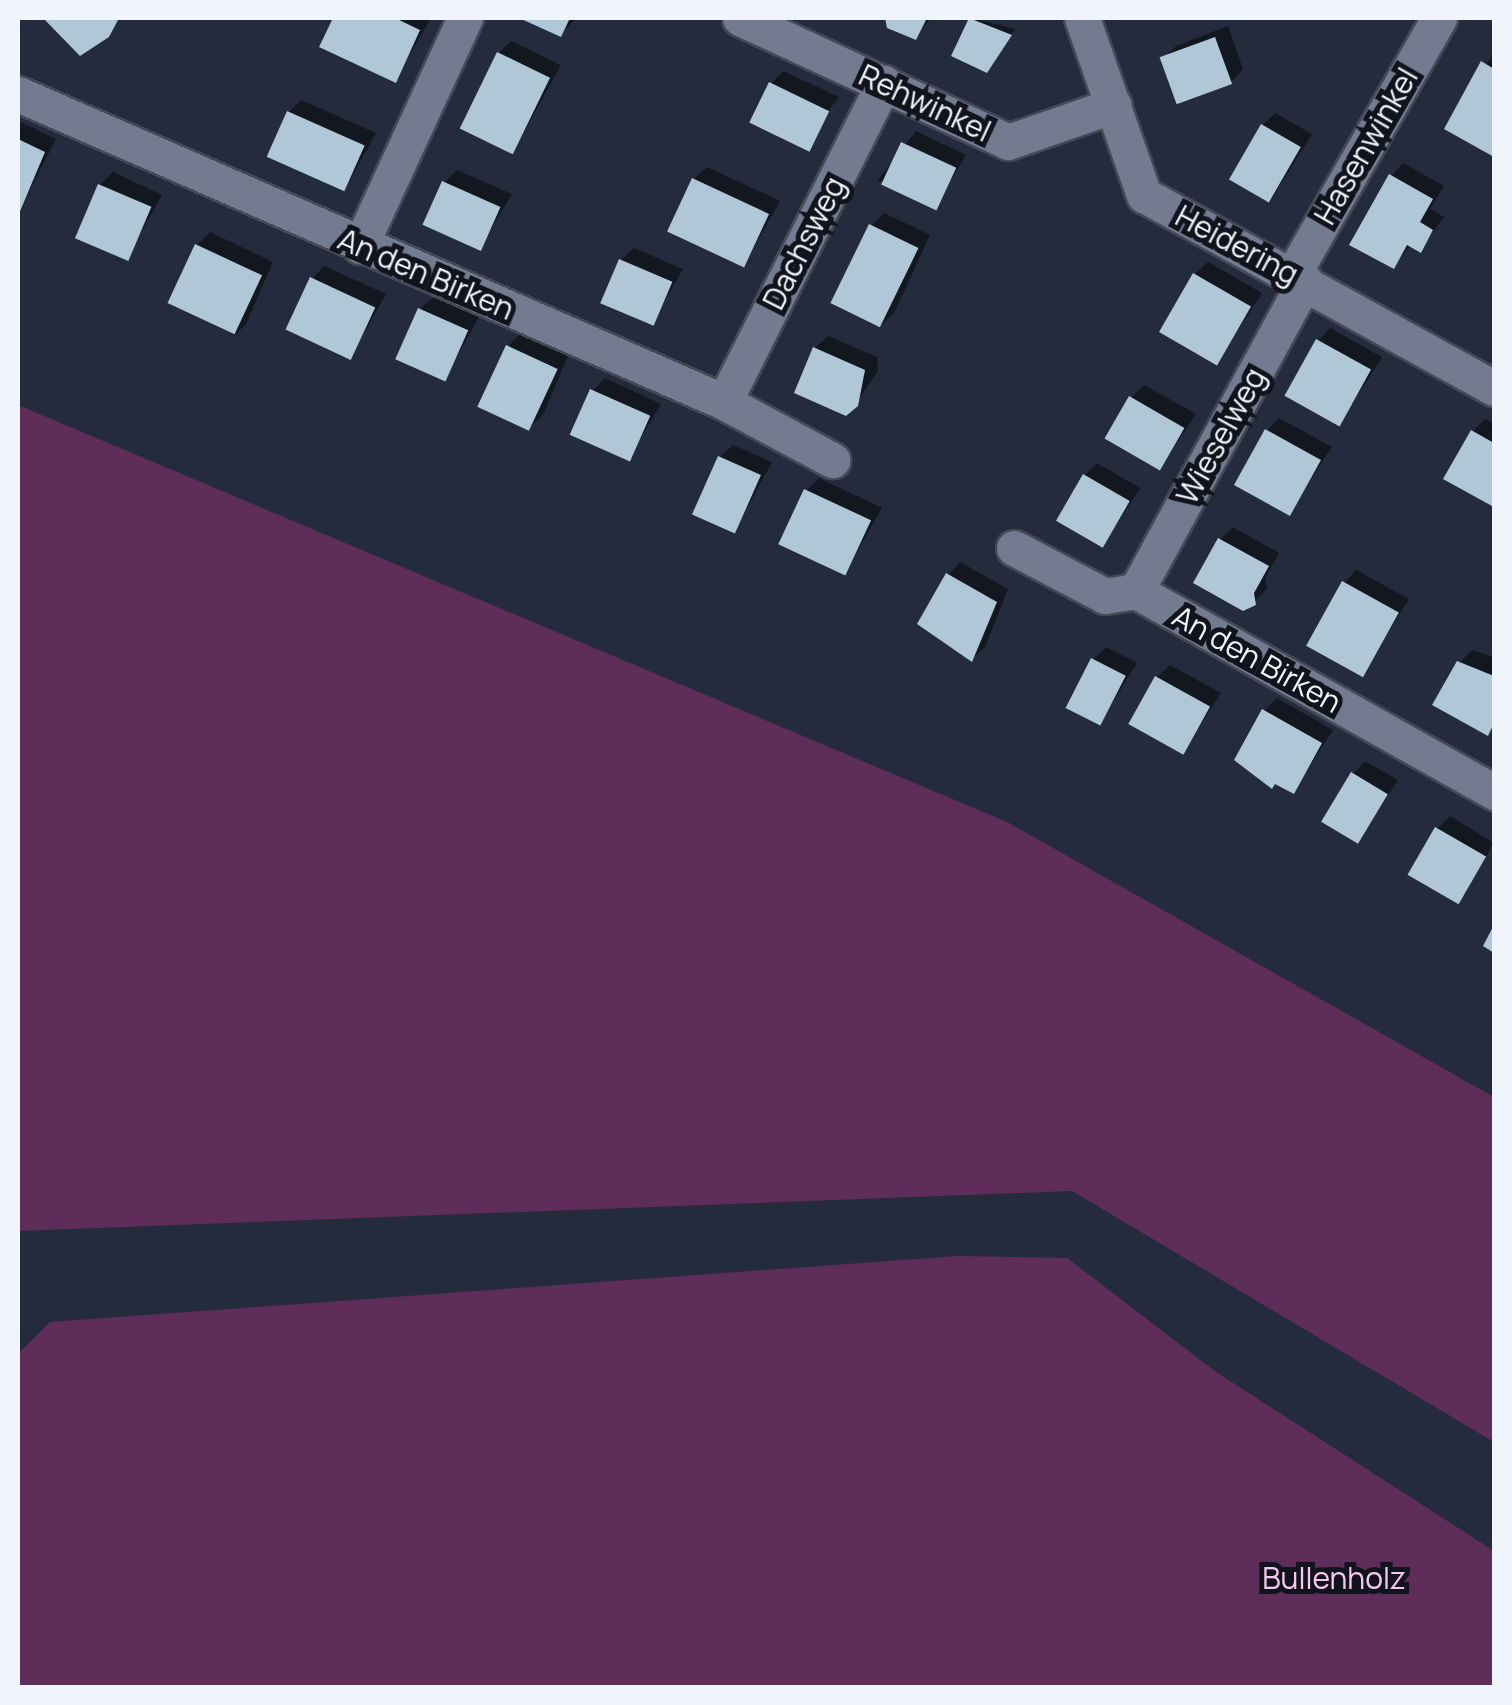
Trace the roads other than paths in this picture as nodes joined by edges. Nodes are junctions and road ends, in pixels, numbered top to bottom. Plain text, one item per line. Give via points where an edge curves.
1 (465, 18) edge
2 (740, 18) edge
3 (1082, 18) edge
4 (1439, 18) edge
5 (884, 84) junction
6 (18, 94) edge
7 (1114, 105) junction
8 (360, 246) junction
9 (1299, 278) junction
10 (1494, 388) edge
11 (724, 402) junction
12 (832, 460) dead end
13 (1014, 548) dead end
14 (1136, 591) junction
15 (1494, 789) edge

1 - 8 street
2 - 5 street, Rehwinkel
3 - 7 street, Heidering
4 - 9 street, Hasenwinkel
5 - 7 street, Rehwinkel via 1008,142
5 - 11 street, Dachsweg
6 - 8 street, An den Birken
7 - 9 street, Heidering via 1144,195
8 - 11 street, An den Birken
9 - 10 street, Heidering
9 - 14 street, Wieselweg
11 - 12 street, An den Birken
13 - 14 street, An den Birken via 1105,596
14 - 15 street, An den Birken

